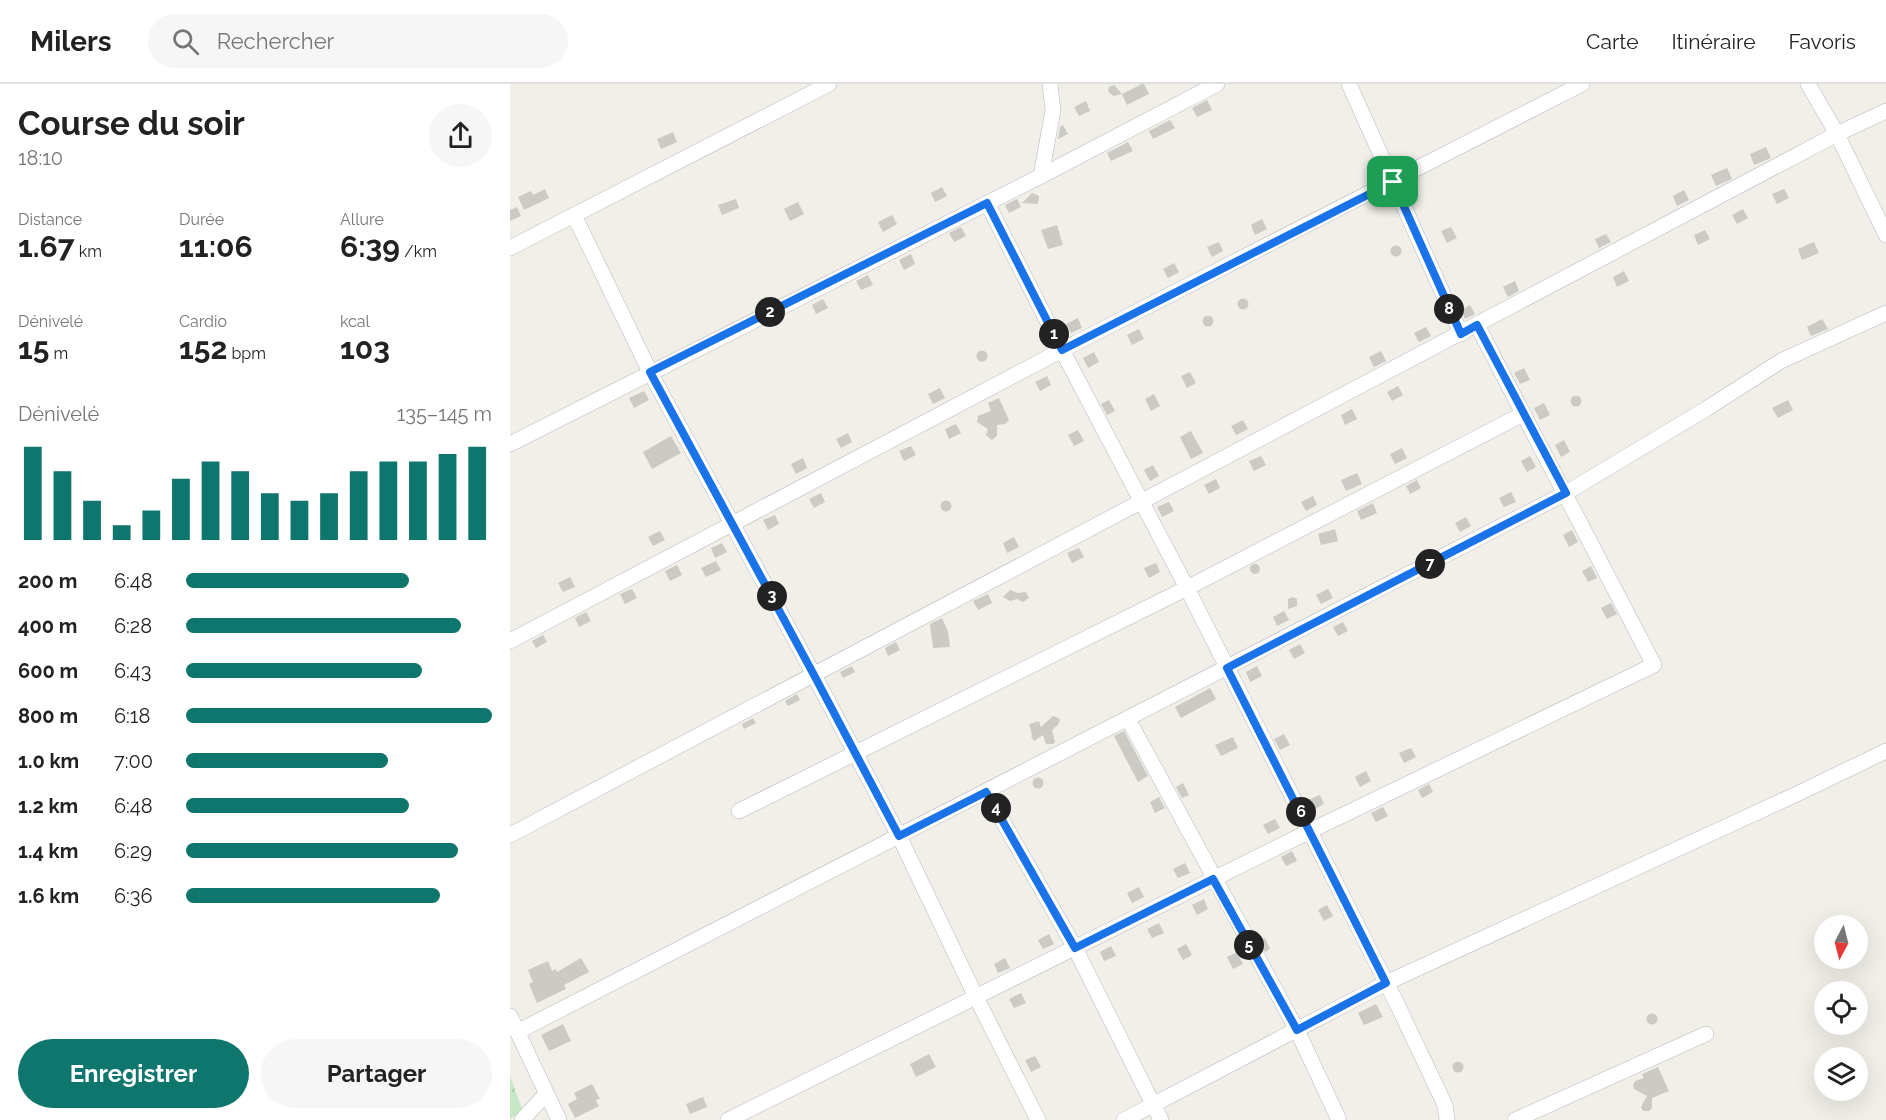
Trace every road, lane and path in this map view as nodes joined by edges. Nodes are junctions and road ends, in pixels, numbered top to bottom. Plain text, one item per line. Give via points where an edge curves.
1 (829, 84) edge
2 (1050, 84) edge
3 (1217, 84) edge
4 (1349, 84) edge
5 (1582, 84) edge
6 (1808, 84) edge
7 (1886, 111) edge
8 (1837, 134) junction
9 (1041, 176) junction
10 (1393, 182) junction
11 (987, 203) junction
12 (574, 215) junction
13 (1886, 235) edge
14 (510, 248) edge
15 (1886, 313) edge
16 (1477, 325) junction
17 (1461, 334) junction
18 (1062, 350) junction
19 (650, 372) junction
20 (1523, 414) junction
21 (510, 444) edge
22 (1566, 493) junction
23 (1141, 503) junction
24 (733, 524) junction
25 (1187, 588) junction
26 (510, 641) edge
27 (1227, 668) junction
28 (814, 675) junction
29 (1128, 719) junction
30 (1886, 751) edge
31 (855, 753) junction
32 (986, 792) junction
33 (739, 811) dead end
34 (1310, 831) junction
35 (510, 835) edge
36 (899, 836) junction
37 (1213, 879) junction
38 (1075, 948) junction
39 (1386, 983) junction
40 (976, 997) junction
41 (510, 1016) edge
42 (1297, 1030) junction
43 (517, 1032) junction
44 (1706, 1034) dead end
45 (546, 1094) junction
46 (1154, 1105) junction
47 (522, 1120) edge
48 (559, 1120) edge
49 (728, 1120) edge
50 (1038, 1120) edge
51 (1124, 1120) edge
52 (1161, 1120) edge
53 (1339, 1120) edge
54 (1447, 1120) edge
55 (1515, 1120) edge

1 - 12 street
2 - 9 street via 1053,111
3 - 9 street
4 - 10 street
5 - 10 street
6 - 8 street
7 - 8 street
8 - 13 street
8 - 16 street
9 - 11 street
10 - 17 street
10 - 18 street
11 - 18 street
11 - 19 street
12 - 14 street
12 - 19 street
15 - 22 street via 1781,361
16 - 17 street
16 - 20 street
17 - 23 street
18 - 23 street
18 - 24 street
19 - 21 street
19 - 24 street
20 - 22 street
20 - 25 street
22 - 27 street
22 - 34 street via 1654,665
23 - 25 street
23 - 28 street
24 - 26 street
24 - 28 street
25 - 27 street
25 - 31 street
27 - 29 street
27 - 34 street
28 - 31 street
28 - 35 street
29 - 32 street
29 - 37 street
30 - 39 street
31 - 33 street
31 - 36 street
32 - 36 street
32 - 38 street
34 - 37 street
34 - 39 street
36 - 40 street
36 - 43 street
37 - 38 street
37 - 42 street
38 - 40 street
38 - 46 street
39 - 42 street
39 - 54 street via 1430,1070
40 - 49 street
40 - 50 street
41 - 43 street
42 - 46 street
42 - 53 street
43 - 45 street
44 - 55 street
45 - 47 street
45 - 48 street
46 - 51 street
46 - 52 street

